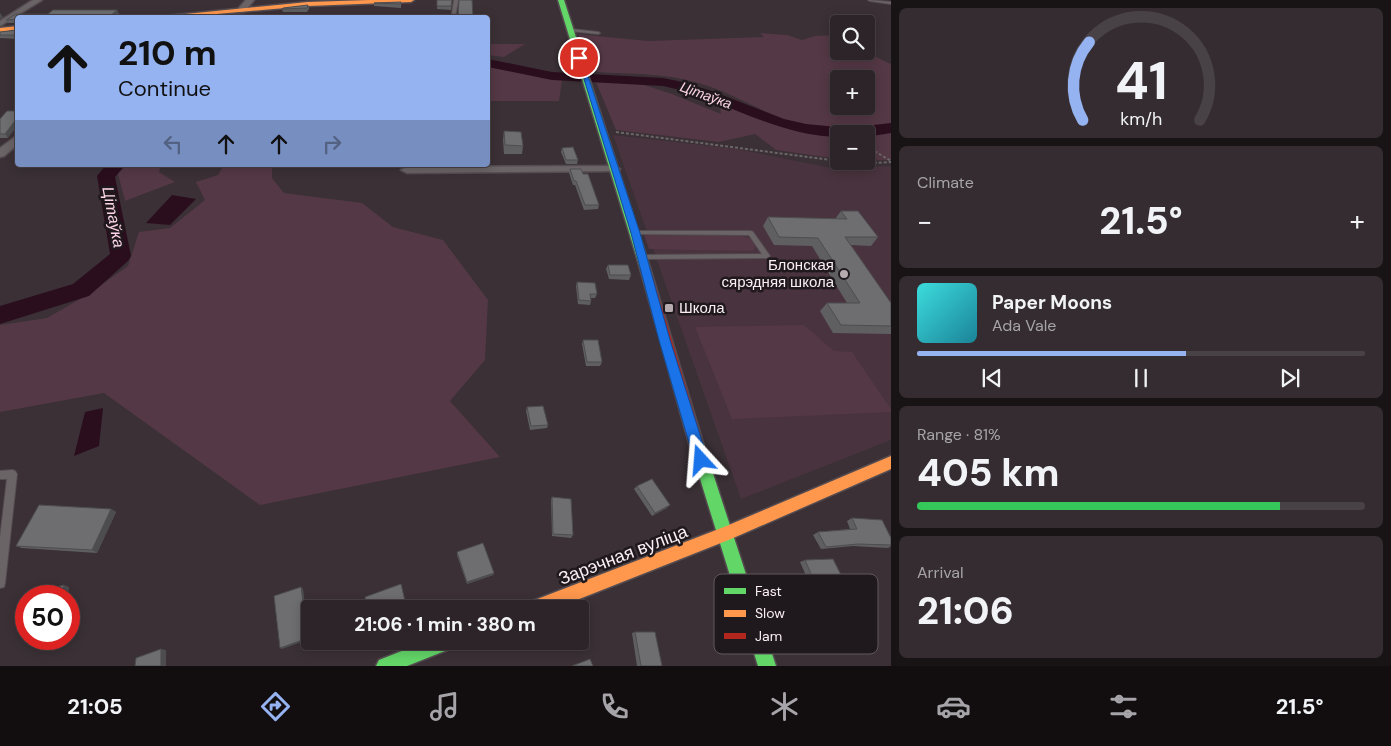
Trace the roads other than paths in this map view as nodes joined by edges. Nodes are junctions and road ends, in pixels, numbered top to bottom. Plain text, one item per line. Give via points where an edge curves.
1 (38, 0) edge
2 (250, 0) edge
3 (411, 0) edge
4 (456, 0) edge
5 (560, 0) edge
6 (870, 0) edge
7 (891, 3) edge
8 (454, 13) dead end
9 (238, 14) edge
10 (215, 15) edge
11 (0, 24) edge
12 (15, 28) edge
13 (0, 30) edge
14 (571, 31) junction
15 (598, 33) dead end
16 (15, 141) edge
17 (0, 154) edge
18 (614, 169) junction
19 (407, 170) dead end
20 (635, 233) junction
21 (642, 256) junction
22 (891, 462) edge
23 (0, 475) edge
24 (726, 534) junction
25 (738, 574) edge
26 (0, 583) edge
27 (556, 600) edge
28 (426, 650) edge
29 (763, 654) edge
30 (386, 666) edge
31 (767, 666) edge

1 - 11 street
2 - 9 street
3 - 9 main road via 308,4
4 - 8 lane
5 - 14 main road
6 - 7 lane
9 - 10 main road
12 - 13 main road
14 - 15 lane
14 - 18 main road
16 - 17 street
18 - 19 street
18 - 20 main road
20 - 21 main road
20 - 21 lane via 751,233 767,256
21 - 24 main road via 689,423
22 - 24 main road, Зарэчная вуліца
23 - 26 lane via 12,474
24 - 25 main road
24 - 27 main road, Зарэчная вуліца
28 - 30 main road
29 - 31 main road

